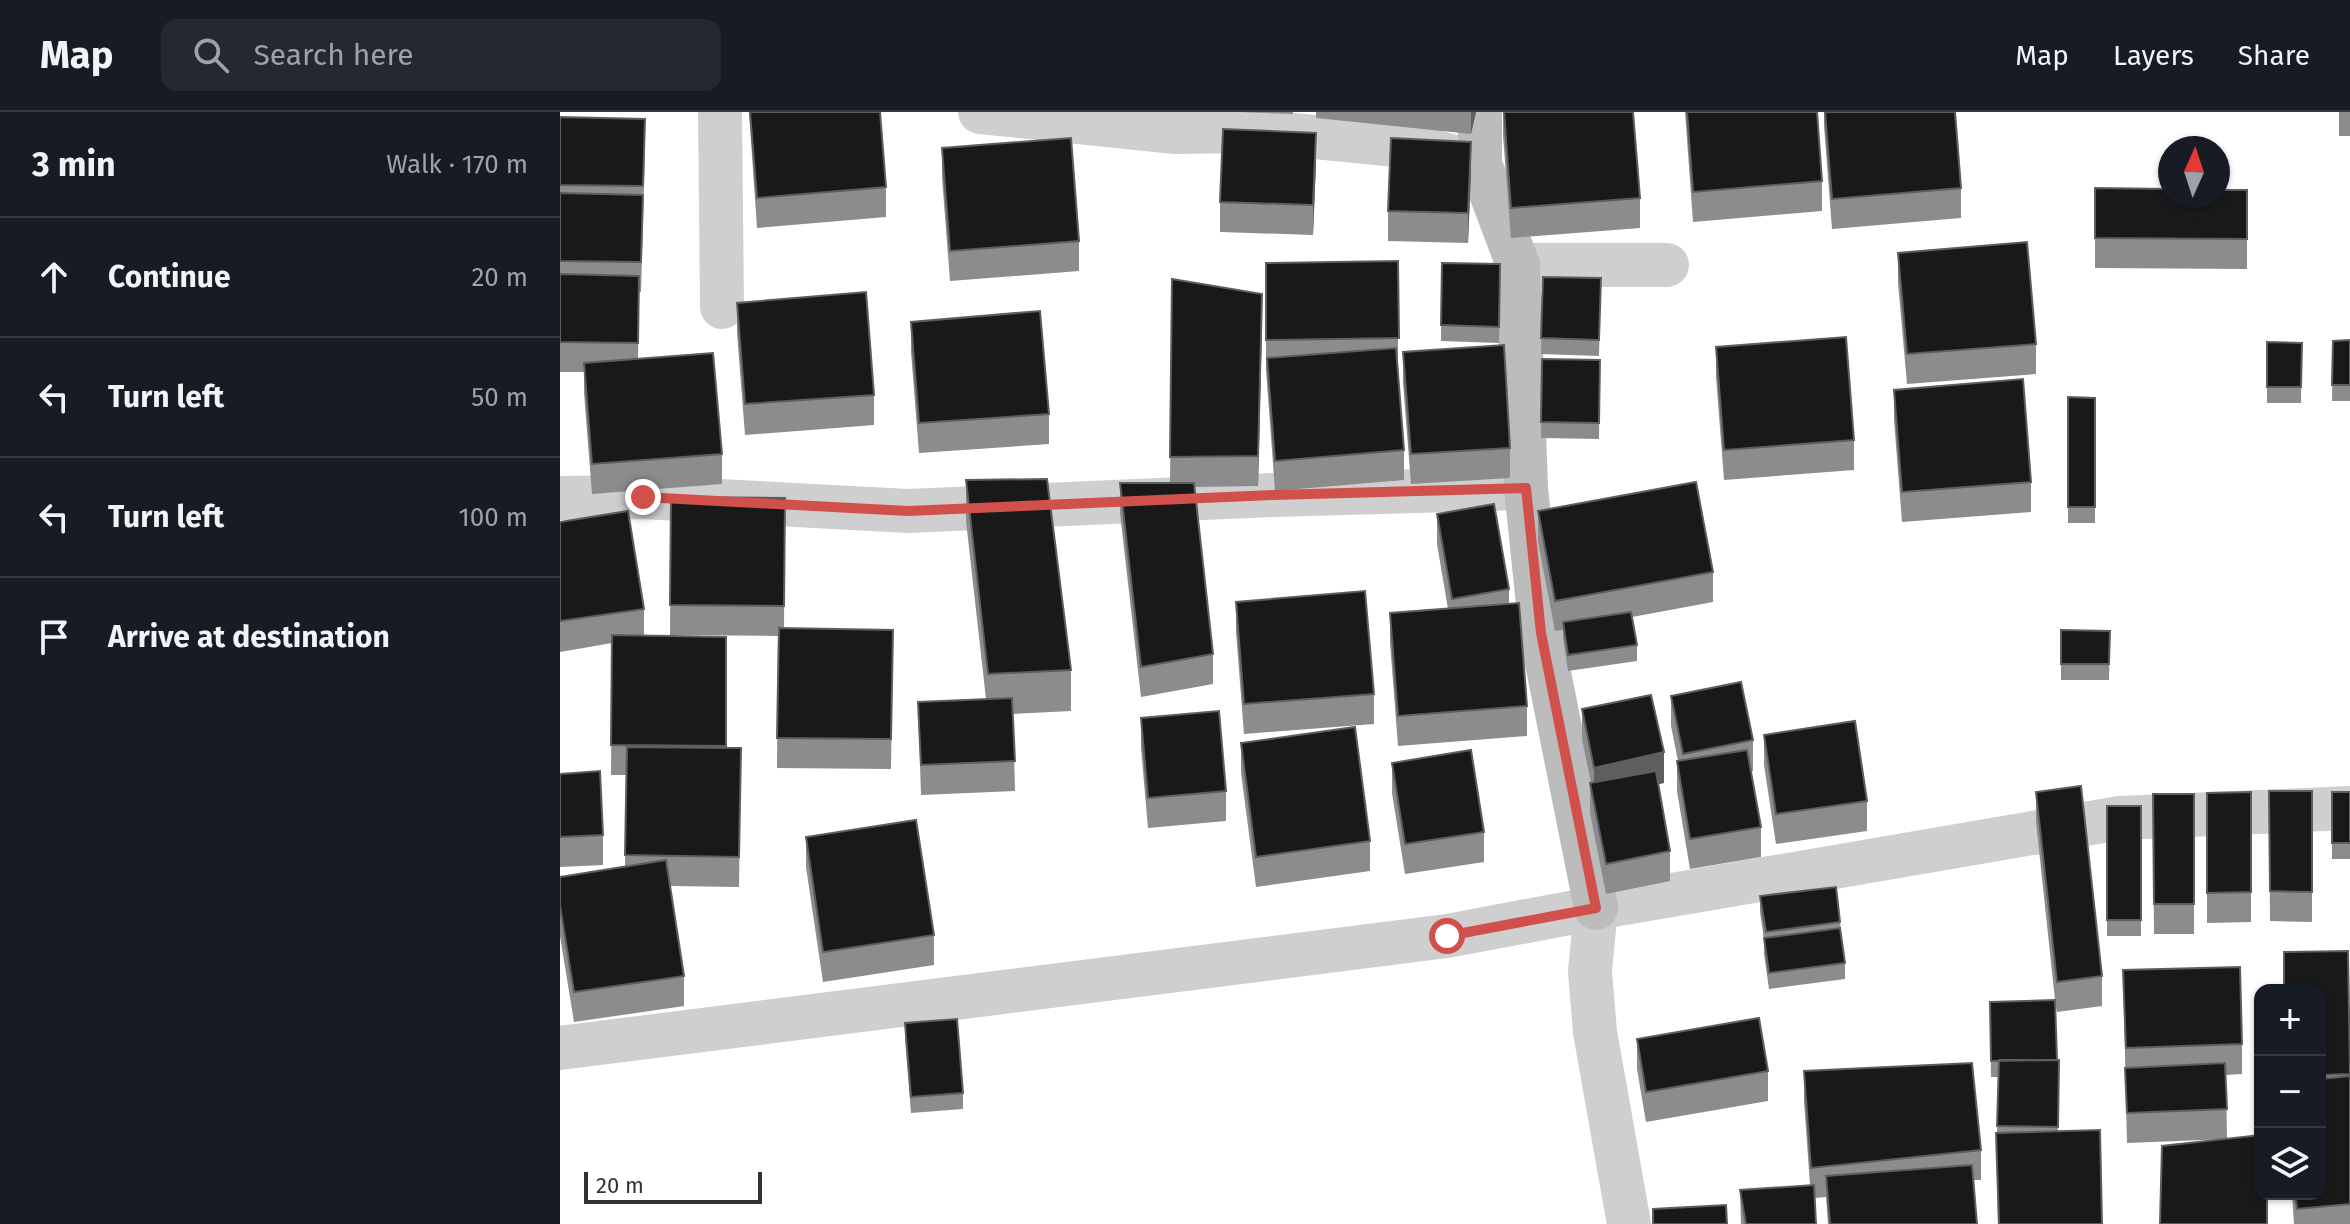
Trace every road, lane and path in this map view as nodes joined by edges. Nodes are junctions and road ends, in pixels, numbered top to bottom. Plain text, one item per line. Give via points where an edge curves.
1 (720, 112) edge
2 (980, 112) edge
3 (1480, 112) edge
4 (1480, 164) junction
5 (1518, 265) junction
6 (1667, 265) dead end
7 (722, 307) dead end
8 (1526, 488) junction
9 (560, 498) edge
10 (2350, 808) edge
11 (1596, 908) junction
12 (560, 1048) edge
13 (1629, 1224) edge

1 - 7 street
2 - 4 street via 1175,132 1253,131 1417,147
3 - 4 street
4 - 5 street
5 - 6 street
5 - 8 street
8 - 9 street via 908,511 643,497
8 - 11 street via 1541,633
10 - 11 street via 2120,818
11 - 12 street via 1447,936
11 - 13 street via 1590,971 1595,1032

